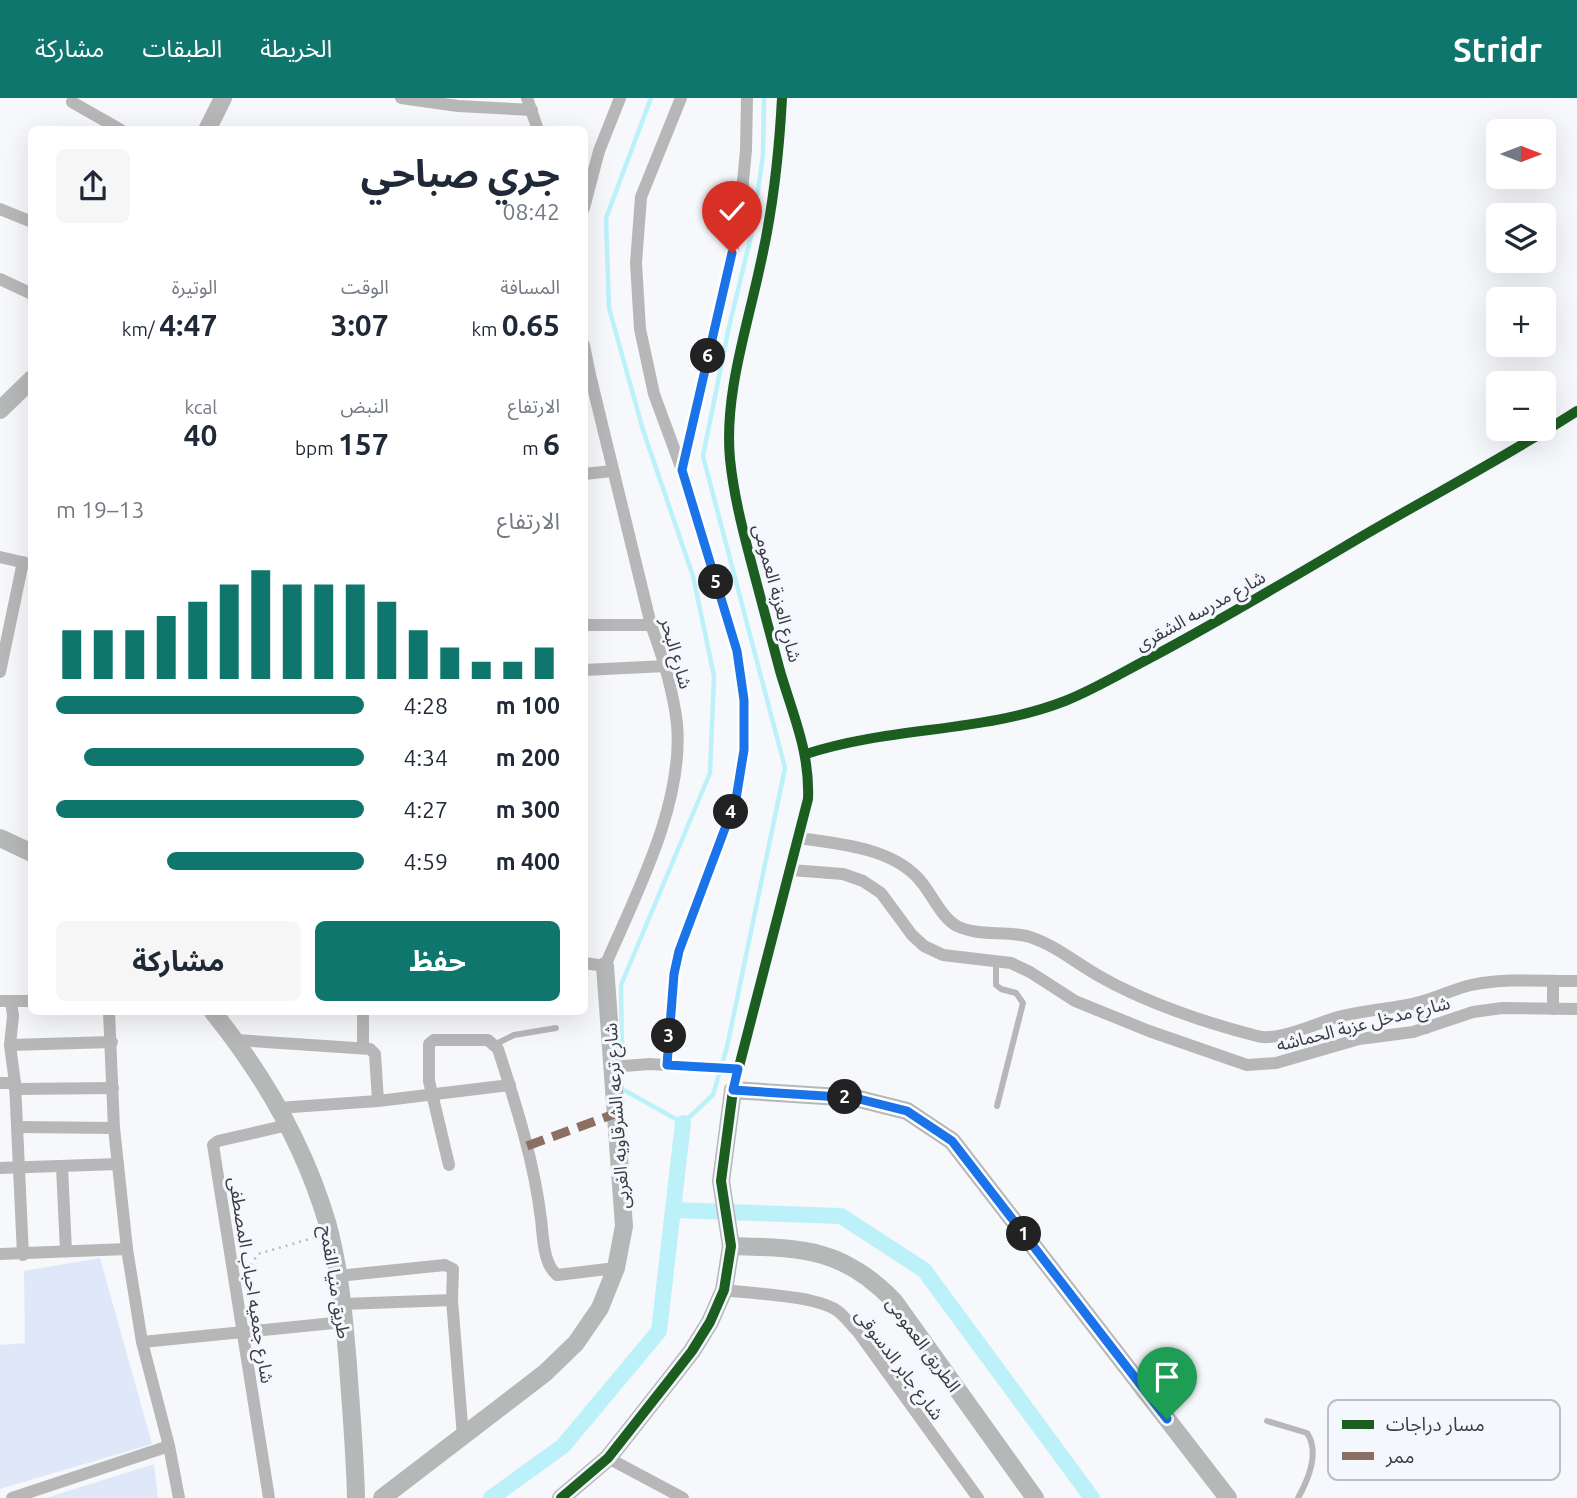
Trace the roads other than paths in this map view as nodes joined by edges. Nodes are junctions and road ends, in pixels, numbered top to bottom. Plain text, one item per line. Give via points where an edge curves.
1 (223, 98) edge
2 (401, 98) edge
3 (620, 98) edge
4 (681, 98) edge
5 (747, 98) edge
6 (782, 98) edge
7 (72, 102) dead end
8 (530, 104) edge
9 (114, 126) edge
10 (209, 126) edge
11 (537, 126) edge
12 (588, 193) edge
13 (0, 209) edge
14 (28, 220) edge
15 (0, 279) edge
16 (28, 292) edge
17 (588, 379) edge
18 (28, 382) edge
19 (4, 401) edge
20 (1577, 411) edge
21 (682, 470) junction
22 (612, 471) junction
23 (588, 474) edge
24 (0, 557) edge
25 (27, 563) edge
26 (588, 625) edge
27 (651, 625) junction
28 (666, 666) junction
29 (588, 670) edge
30 (0, 672) edge
31 (806, 754) junction
32 (0, 838) edge
33 (799, 838) junction
34 (28, 851) edge
35 (791, 870) junction
36 (996, 960) junction
37 (588, 964) edge
38 (606, 966) junction
39 (1577, 981) edge
40 (1553, 985) junction
41 (5, 1001) edge
42 (28, 1001) edge
43 (1418, 1004) junction
44 (1553, 1007) junction
45 (1577, 1009) edge
46 (108, 1015) edge
47 (215, 1015) edge
48 (363, 1015) edge
49 (1425, 1025) junction
50 (556, 1028) dead end
51 (236, 1040) junction
52 (112, 1042) junction
53 (10, 1045) junction
54 (494, 1045) junction
55 (363, 1047) junction
56 (667, 1065) junction
57 (612, 1067) junction
58 (736, 1069) junction
59 (0, 1083) edge
60 (510, 1085) junction
61 (15, 1086) junction
62 (113, 1088) junction
63 (733, 1090) junction
64 (433, 1094) junction
65 (379, 1101) junction
66 (997, 1106) dead end
67 (278, 1108) junction
68 (288, 1125) junction
69 (17, 1127) junction
70 (114, 1128) junction
71 (118, 1164) junction
72 (449, 1164) dead end
73 (62, 1167) junction
74 (0, 1168) edge
75 (19, 1168) junction
76 (730, 1246) junction
77 (127, 1249) junction
78 (66, 1251) junction
79 (0, 1254) edge
80 (23, 1255) junction
81 (616, 1268) junction
82 (338, 1276) junction
83 (724, 1290) junction
84 (452, 1300) junction
85 (344, 1313) junction
86 (243, 1332) junction
87 (142, 1342) junction
88 (1267, 1421) dead end
89 (463, 1437) junction
90 (169, 1447) junction
91 (608, 1458) junction
92 (12, 1498) edge
93 (178, 1498) edge
94 (269, 1498) edge
95 (356, 1498) edge
96 (382, 1498) edge
97 (561, 1498) edge
98 (683, 1498) edge
99 (978, 1498) edge
100 (1035, 1498) edge
101 (1228, 1498) edge
102 (1297, 1498) edge

1 - 10 street
2 - 8 street via 458,106
3 - 12 street
4 - 21 street via 641,197 636,263 640,329 654,394
5 - 21 street via 745,163 732,253
6 - 31 street, شارع العزبة العمومى via 773,201 743,333 729,426 730,456 738,513
7 - 9 street
8 - 11 street
13 - 14 street
15 - 16 street
17 - 22 street, شارع البحر
18 - 19 street
20 - 31 street, شارع مدرسه الشقرى via 1231,615 1066,701 1026,714 865,738
21 - 56 street via 737,651 744,700 744,750 736,799 679,951
22 - 23 street
22 - 27 street, شارع البحر
24 - 25 street
25 - 30 street
26 - 27 street
27 - 28 street, شارع البحر
28 - 29 street
28 - 38 street, شارع البحر via 677,726 674,787 656,846
31 - 33 street, شارع العزبة العمومى via 808,799
32 - 34 street
33 - 35 street, شارع العزبة العمومى
33 - 43 street, شارع مدخل عزبة الحماشه via 858,847 888,858 916,876 950,921 962,929 1031,937 1101,977 1169,1008 1258,1037 1274,1037 1360,1011
35 - 36 street, شارع مدخل عزبة الحماشه via 843,874 863,881 881,893 924,946 943,955
35 - 58 street, شارع العزبة العمومى
36 - 49 street, شارع مدخل عزبة الحماشه via 1030,972 1075,1001 1247,1065 1276,1063 1360,1039 1413,1032
36 - 66 lane via 996,985 1016,993 1023,1003
37 - 38 street
38 - 57 street, شارع ترعه الشرقاويه الغربى
39 - 40 street, شارع مدخل عزبة الحماشه
40 - 43 street, شارع مدخل عزبة الحماشه via 1507,981 1470,985
40 - 44 street
41 - 42 street
41 - 53 street via 13,1016
43 - 49 street
44 - 45 street, شارع مدخل عزبة الحماشه
44 - 49 street, شارع مدخل عزبة الحماشه via 1473,1012
46 - 52 street
47 - 51 street, طريق منيا القمح
48 - 55 street
50 - 54 lane via 514,1035
51 - 55 street
51 - 67 street, طريق منيا القمح
52 - 53 street
52 - 62 street
53 - 61 street
54 - 60 street
54 - 64 street via 482,1039 430,1041 427,1054
55 - 65 street via 375,1054
56 - 57 street
56 - 58 street
57 - 81 street, شارع ترعه الشرقاويه الغربى via 624,1226
58 - 63 street, شارع العزبة العمومى
59 - 61 street
60 - 64 street
60 - 81 street via 553,1272
61 - 62 street
61 - 69 street
62 - 70 street
63 - 76 street via 721,1181
63 - 101 street via 855,1098 907,1111 952,1141
64 - 65 street
64 - 72 street
65 - 67 street
67 - 68 street, طريق منيا القمح
68 - 82 street, طريق منيا القمح via 309,1172
68 - 86 street, شارع جمعيه احباب المصطفى via 213,1145
69 - 70 street
69 - 75 street
70 - 71 street
71 - 73 street
71 - 77 street
73 - 75 street
73 - 78 street
74 - 75 street
75 - 80 street
76 - 83 street
76 - 100 street, الطريق العمومى via 836,1257 877,1283
77 - 78 street
77 - 87 street
78 - 80 street
79 - 80 street
81 - 89 street, شارع ترعه الشرقاويه الغربى via 600,1308 576,1343
82 - 84 street via 449,1265 453,1269
82 - 85 street, طريق منيا القمح
83 - 91 street via 692,1351
83 - 99 street, شارع جابر الدسوقى via 804,1299 839,1312
84 - 85 street
84 - 89 street
85 - 86 street
85 - 95 street, طريق منيا القمح
86 - 87 street
86 - 94 street, شارع جمعيه احباب المصطفى
87 - 90 street
88 - 102 lane via 1307,1433 1312,1442 1313,1456
89 - 96 street, شارع ترعه الشرقاويه الغربى
90 - 92 street
90 - 93 street
91 - 97 street
91 - 98 street

